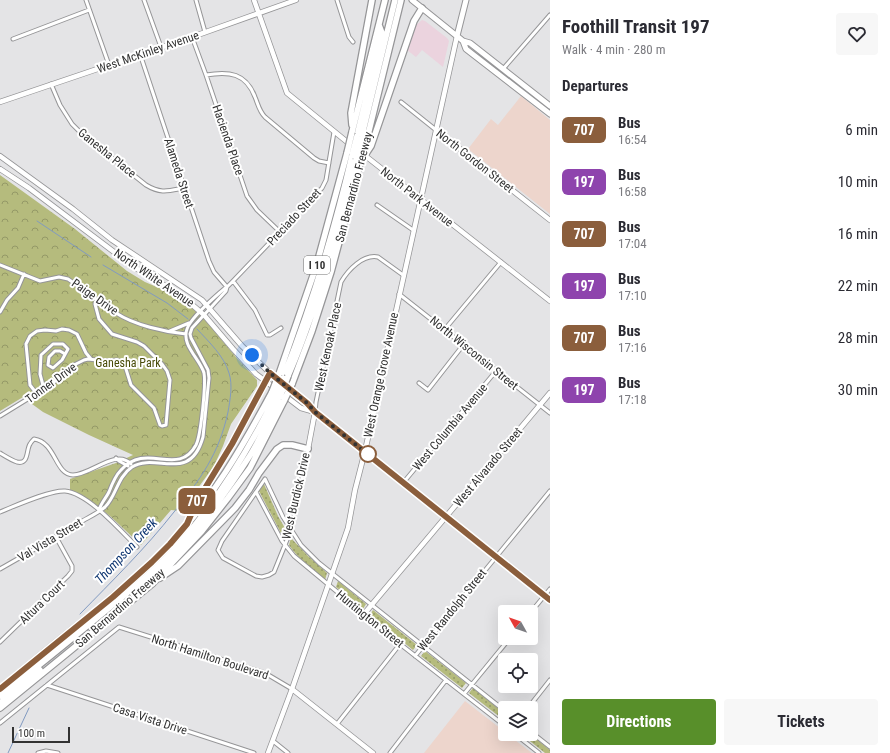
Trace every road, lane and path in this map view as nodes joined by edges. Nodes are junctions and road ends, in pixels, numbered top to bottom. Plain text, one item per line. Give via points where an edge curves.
1 (86, 0) edge
2 (144, 0) edge
3 (196, 0) edge
4 (254, 0) edge
5 (296, 0) edge
6 (337, 0) edge
7 (372, 0) edge
8 (385, 0) edge
9 (412, 0) edge
10 (466, 0) edge
11 (399, 1) edge
12 (422, 8) junction
13 (89, 10) junction
14 (259, 13) junction
15 (550, 15) edge
16 (205, 32) junction
17 (457, 36) junction
18 (192, 37) junction
19 (13, 39) dead end
20 (463, 41) junction
21 (353, 42) dead end
22 (161, 47) junction
23 (140, 54) junction
24 (110, 65) junction
25 (503, 69) junction
26 (206, 75) junction
27 (51, 84) junction
28 (0, 102) edge
29 (401, 102) dead end
30 (550, 106) edge
31 (550, 114) edge
32 (436, 130) junction
33 (334, 132) junction
34 (360, 138) junction
35 (0, 156) edge
36 (355, 159) junction
37 (329, 163) junction
38 (0, 169) edge
39 (184, 188) junction
40 (420, 199) junction
41 (377, 205) dead end
42 (550, 220) edge
43 (413, 230) junction
44 (280, 232) junction
45 (501, 262) junction
46 (0, 265) edge
47 (24, 274) junction
48 (403, 275) junction
49 (233, 280) junction
50 (227, 287) junction
51 (399, 294) junction
52 (96, 299) junction
53 (550, 301) edge
54 (208, 307) junction
55 (0, 312) edge
56 (202, 313) junction
57 (190, 322) junction
58 (281, 328) dead end
59 (445, 329) junction
60 (170, 332) junction
61 (186, 334) junction
62 (190, 334) junction
63 (464, 344) junction
64 (65, 354) junction
65 (91, 359) junction
66 (496, 371) junction
67 (270, 373) junction
68 (284, 376) junction
69 (266, 381) junction
70 (419, 383) dead end
71 (44, 389) junction
72 (37, 394) junction
73 (550, 394) edge
74 (278, 396) junction
75 (540, 405) junction
76 (315, 412) junction
77 (550, 413) edge
78 (0, 416) edge
79 (308, 449) junction
80 (365, 451) junction
81 (0, 453) edge
82 (143, 458) junction
83 (143, 463) junction
84 (128, 464) junction
85 (132, 467) junction
86 (403, 483) junction
87 (550, 491) edge
88 (256, 492) junction
89 (99, 510) junction
90 (0, 512) edge
91 (446, 518) junction
92 (187, 524) junction
93 (291, 530) junction
94 (56, 537) junction
95 (285, 545) junction
96 (137, 547) dead end
97 (496, 556) junction
98 (0, 569) edge
99 (332, 574) junction
100 (152, 584) junction
101 (328, 585) junction
102 (550, 589) edge
103 (545, 596) junction
104 (550, 600) edge
105 (372, 605) junction
106 (537, 605) edge
107 (364, 614) junction
108 (0, 642) edge
109 (400, 644) junction
110 (504, 645) edge
111 (423, 646) junction
112 (415, 656) junction
113 (446, 680) junction
114 (550, 680) edge
115 (472, 684) junction
116 (47, 685) junction
117 (0, 689) edge
118 (292, 689) junction
119 (464, 694) junction
120 (0, 696) edge
121 (534, 701) edge
122 (0, 703) edge
123 (498, 705) edge
124 (0, 708) edge
125 (498, 721) edge
126 (0, 723) edge
127 (337, 724) junction
128 (538, 738) edge
129 (273, 741) junction
130 (524, 741) edge
131 (550, 747) edge
132 (38, 753) edge
133 (58, 753) edge
134 (254, 753) edge
135 (268, 753) edge
136 (288, 753) edge
137 (373, 753) edge
138 (390, 753) edge
139 (539, 753) edge

1 - 13 street
2 - 22 street
3 - 16 street
4 - 14 street, North Park Avenue
5 - 14 street, West McKinley Avenue
6 - 21 street
7 - 34 highway via 350,114
8 - 34 highway via 379,25 382,33
9 - 12 main road
10 - 17 main road
11 - 34 highway, San Bernardino Freeway / I 10
12 - 17 main road
12 - 34 highway
13 - 19 street
13 - 24 street
14 - 16 street, West McKinley Avenue
14 - 33 street, North Park Avenue via 287,93
15 - 25 street
16 - 18 street, West McKinley Avenue
17 - 20 main road
17 - 32 street, West Orange Grove Avenue
18 - 22 street, West McKinley Avenue
18 - 26 street, Hacienda Place
20 - 25 main road via 470,43
20 - 31 main road via 466,49
22 - 23 street, West McKinley Avenue
23 - 24 street, West McKinley Avenue
23 - 39 street, Alameda Street
24 - 27 street, West McKinley Avenue
25 - 30 main road
26 - 37 street via 236,75 250,88 265,117 314,158
26 - 44 street, Hacienda Place via 247,196 257,210
27 - 28 street, West McKinley Avenue
27 - 39 street, Ganesha Place via 72,124 146,185 164,192
29 - 32 street, North Gordon Street
32 - 40 street, West Orange Grove Avenue
32 - 42 street, North Gordon Street
33 - 37 street, Preciado Street
33 - 40 street, North Park Avenue
34 - 36 highway, San Bernardino Freeway / I 10, bridge
34 - 36 highway, bridge
34 - 36 highway, bridge
35 - 54 street, North White Avenue via 112,240 202,300
36 - 68 highway, San Bernardino Freeway / I 10 via 316,267
36 - 68 highway via 331,252 305,333
36 - 74 highway, San Bernardino Freeway / I 10, bridge via 331,272 292,384
37 - 44 street, Preciado Street via 322,188
38 - 56 street, North White Avenue via 134,267 182,296
39 - 50 street, Alameda Street via 209,261 214,272
40 - 43 street, West Orange Grove Avenue
40 - 45 street, North Park Avenue
41 - 43 street
43 - 48 street, West Orange Grove Avenue
44 - 49 street, Preciado Street
45 - 53 street, North Park Avenue
45 - 59 street
46 - 47 street, Paige Drive
47 - 52 street, Paige Drive via 40,280 59,277 68,279
47 - 55 street via 18,288
48 - 51 street, West Orange Grove Avenue
48 - 76 street, West Kenoak Place via 378,257 368,256 344,276
49 - 50 street, Preciado Street
49 - 58 street via 255,310 267,335
50 - 54 street, Preciado Street via 226,291
51 - 59 street, North Wisconsin Street
51 - 80 street, West Orange Grove Avenue
52 - 60 street, Paige Drive via 117,314
52 - 65 street, Tonner Drive via 99,319 112,334 144,346 167,371 170,380 166,425 160,425 154,408 131,385 123,362
54 - 56 street, Preciado Street
54 - 67 street, North White Avenue
56 - 57 street
56 - 62 street
56 - 69 street, North White Avenue via 256,374
57 - 60 street
57 - 61 street
59 - 63 street, North Wisconsin Street
60 - 61 street, Paige Drive
61 - 62 street, Paige Drive
61 - 82 street, Val Vista Street via 189,347 199,362 204,378 198,440 194,448 181,459 173,461
62 - 83 street via 209,373 201,444 188,460 175,465
63 - 66 street, North Wisconsin Street
63 - 70 street via 428,390
64 - 64 street via 53,368 48,365 49,357 55,351
64 - 71 street via 68,349 63,344 53,344 41,355 40,374
65 - 71 street, Tonner Drive via 72,366
65 - 72 street via 76,334 69,330 37,331 30,336 26,344 30,385
66 - 75 street, North Wisconsin Street
66 - 86 street, West Columbia Avenue
67 - 69 highway
67 - 76 street, North White Avenue
68 - 74 highway, San Bernardino Freeway / I 10, bridge
68 - 74 highway, bridge
69 - 76 street, North White Avenue via 301,408
69 - 92 highway via 196,503
71 - 72 street, Tonner Drive
72 - 78 street, Tonner Drive
73 - 75 street, West Alvarado Street
74 - 92 highway, San Bernardino Freeway / I 10 via 253,428 216,487
74 - 100 highway, San Bernardino Freeway / I 10 via 250,468 202,531
74 - 120 highway via 235,469 197,522 166,557 125,594
74 - 122 highway via 260,436 236,477 196,531 125,601
75 - 77 street, North Wisconsin Street
75 - 91 street, West Alvarado Street
76 - 79 street, West Burdick Drive
76 - 80 street
79 - 93 street, West Burdick Drive
79 - 100 highway via 283,445 277,449 249,490 214,531 178,566
80 - 86 street
80 - 99 street, West Orange Grove Avenue via 354,490 348,528
81 - 84 street via 16,461 24,461 34,439 40,440 52,452 67,474 80,474 116,458
82 - 83 street
82 - 84 street, Val Vista Street
83 - 85 street
84 - 85 street
84 - 89 street, Val Vista Street via 117,475
85 - 89 street, Val Vista Street via 122,477 105,507
86 - 91 street
87 - 97 street, West Randolph Street
88 - 93 street, West Burdick Drive via 265,479
88 - 95 street, Huntington Street
88 - 95 street, West Burdick Drive via 222,540 218,550 223,558 262,577 274,572
89 - 90 street via 76,494 65,491 53,492
89 - 94 street, Val Vista Street
89 - 96 street
91 - 97 street
91 - 105 street, West Alvarado Street
92 - 117 highway, San Bernardino Freeway / I 10 via 152,562 113,597
93 - 95 street, West Burdick Drive
93 - 99 street via 301,545
94 - 98 street, Val Vista Street
94 - 108 street, Altura Court via 72,566 72,571
95 - 101 street, Huntington Street
97 - 103 street
97 - 111 street, West Randolph Street
99 - 101 street, West Orange Grove Avenue
99 - 105 street
100 - 124 highway, San Bernardino Freeway / I 10
101 - 107 street, Huntington Street
101 - 118 street, West Orange Grove Avenue
102 - 103 street
103 - 104 street
103 - 106 street
105 - 107 street, West Alvarado Street
105 - 111 street
107 - 109 street, Huntington Street
109 - 112 street, Huntington Street
109 - 127 street
110 - 115 street
111 - 112 street, West Randolph Street
111 - 115 street
112 - 113 street, Huntington Street
113 - 119 street, Huntington Street
113 - 138 street
114 - 121 street
115 - 119 street
115 - 123 street
116 - 118 street, North Hamilton Boulevard via 119,627 265,674
116 - 126 street
116 - 134 street, Casa Vista Drive
118 - 127 street, North Hamilton Boulevard
118 - 129 street, West Orange Grove Avenue
119 - 125 street, Huntington Street
127 - 137 street, North Hamilton Boulevard
128 - 131 street
129 - 135 street, West Orange Grove Avenue
129 - 136 street
130 - 139 street
132 - 133 street

